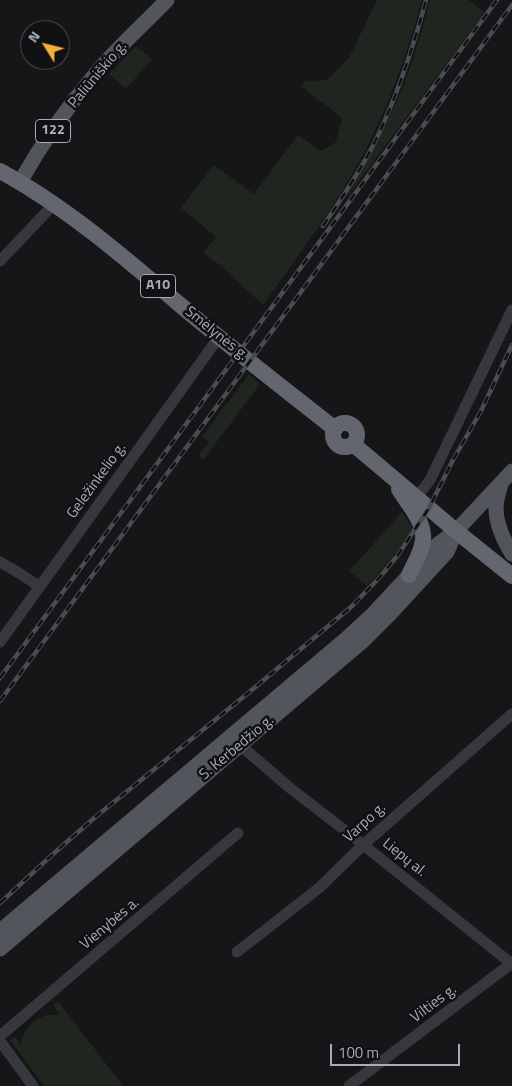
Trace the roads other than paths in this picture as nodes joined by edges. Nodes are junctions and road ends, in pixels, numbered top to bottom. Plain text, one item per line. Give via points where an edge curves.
1 (167, 0) edge
2 (0, 171) edge
3 (20, 182) junction
4 (54, 204) junction
5 (0, 261) edge
6 (512, 310) edge
7 (219, 337) junction
8 (512, 471) edge
9 (391, 476) junction
10 (501, 482) junction
11 (417, 497) junction
12 (456, 531) junction
13 (512, 554) edge
14 (0, 562) edge
15 (409, 575) junction
16 (512, 576) edge
17 (40, 587) junction
18 (0, 642) edge
19 (512, 714) edge
20 (236, 740) junction
21 (238, 833) dead end
22 (363, 845) junction
23 (0, 931) edge
24 (0, 949) edge
25 (237, 952) dead end
26 (512, 964) edge
27 (0, 1036) edge
28 (0, 1041) edge
29 (33, 1086) edge
30 (349, 1086) edge

1 - 3 main road, Paliūniškio g. / 122 via 76,98
2 - 3 highway, Smėlynės g. / A10
3 - 4 highway, Smėlynės g. / A10
4 - 5 street
4 - 7 highway, Smėlynės g. / A10
6 - 11 street via 430,480
7 - 9 highway, Smėlynės g. / A10 via 335,429 340,424 351,425 356,434 353,444
7 - 17 street, Geležinkelio g.
8 - 10 main road, S. Kerbedžio g.
9 - 11 highway, Smėlynės g. / A10
9 - 15 highway via 415,514 423,534 420,552
10 - 12 main road, S. Kerbedžio g.
10 - 13 main road via 497,515
11 - 12 highway, Smėlynės g. / A10
12 - 15 main road, S. Kerbedžio g. via 438,544
12 - 16 highway, Smėlynės g. / A10
12 - 20 main road, S. Kerbedžio g. via 447,552 364,640
14 - 17 street
15 - 20 main road, S. Kerbedžio g. via 372,615
17 - 18 street, Geležinkelio g.
19 - 22 street, Varpo g.
20 - 22 street, Liepų al. via 290,788
20 - 23 main road, S. Kerbedžio g.
20 - 24 main road, S. Kerbedžio g.
21 - 27 street, Vienybės a.
22 - 25 street, Varpo g. via 319,888
22 - 26 street, Liepų al.
26 - 30 street, Vilties g.
28 - 29 street

